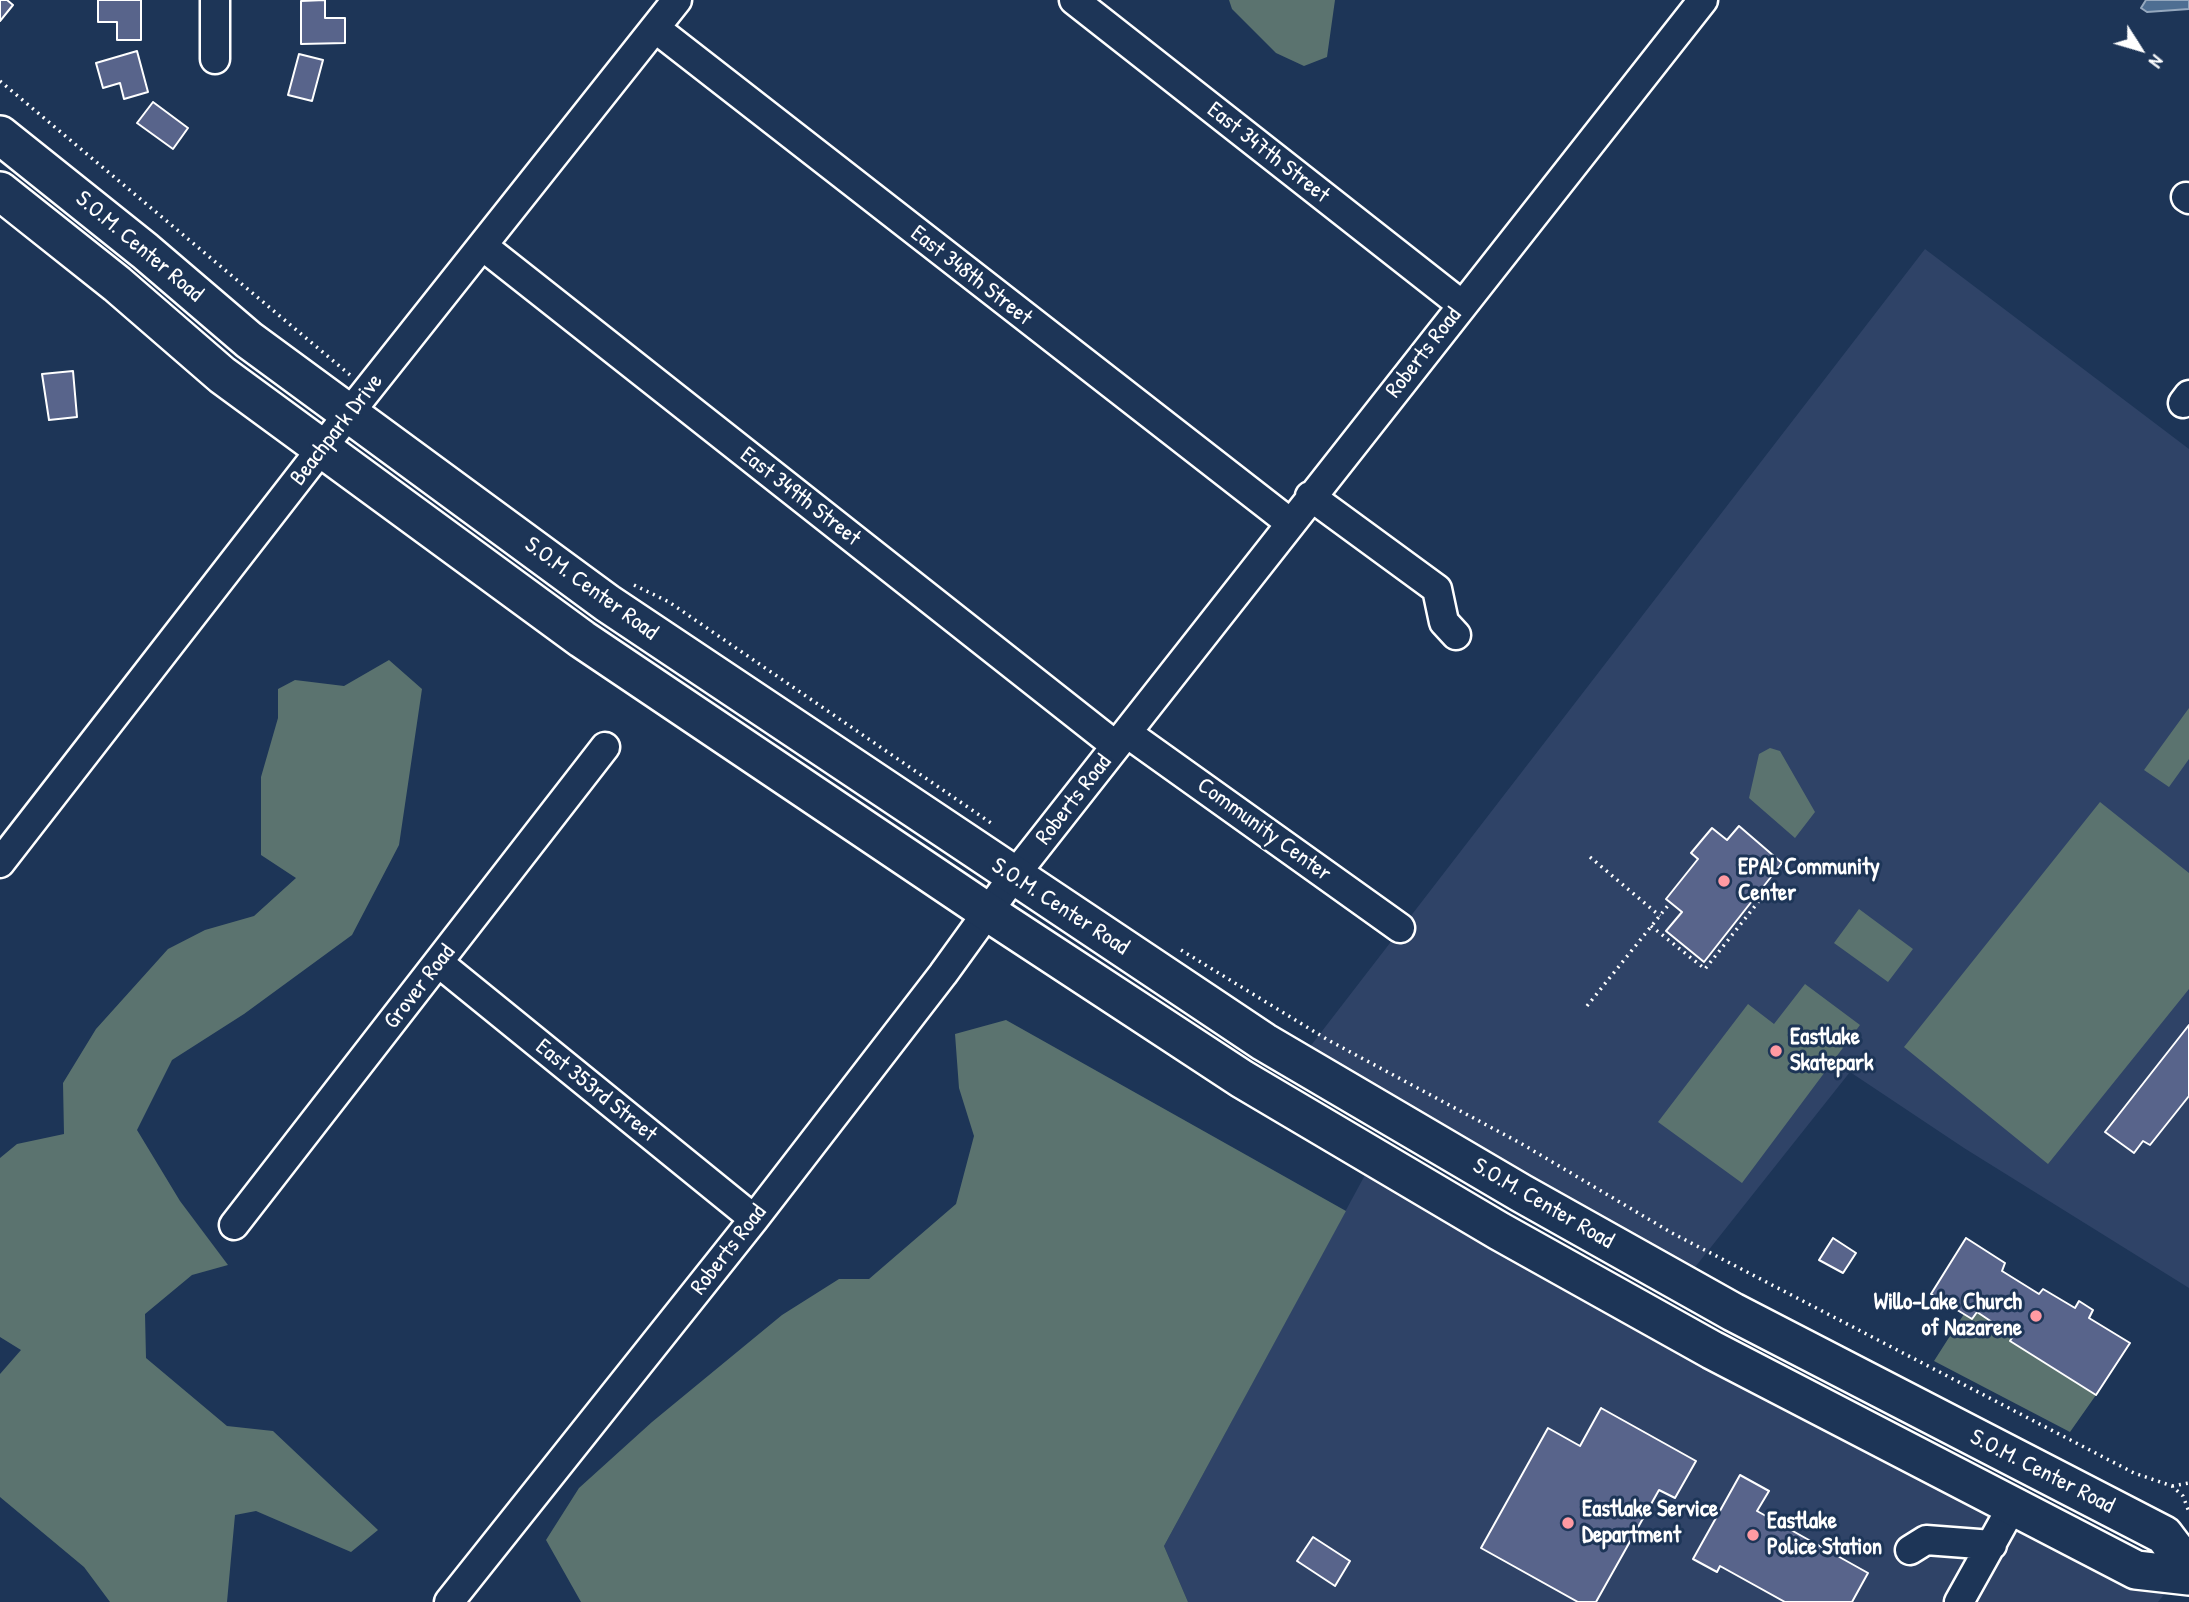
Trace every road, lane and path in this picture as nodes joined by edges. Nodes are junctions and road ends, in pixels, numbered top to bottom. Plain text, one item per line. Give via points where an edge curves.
1 (215, 0) edge
2 (677, 0) edge
3 (1074, 0) edge
4 (1703, 0) edge
5 (655, 28) junction
6 (215, 59) dead end
7 (0, 81) edge
8 (0, 135) edge
9 (0, 191) edge
10 (484, 247) junction
11 (1462, 305) junction
12 (342, 368) dead end
13 (350, 412) junction
14 (324, 448) junction
15 (1310, 496) junction
16 (1289, 522) junction
17 (631, 584) dead end
18 (1455, 635) dead end
19 (1122, 740) junction
20 (605, 747) dead end
21 (997, 827) dead end
22 (1590, 857) dead end
23 (0, 863) edge
24 (1013, 877) junction
25 (1771, 886) dead end
26 (1670, 902) dead end
27 (989, 913) junction
28 (1660, 915) junction
29 (1651, 926) junction
30 (1400, 928) dead end
31 (1179, 949) dead end
32 (439, 963) junction
33 (1587, 1006) dead end
34 (754, 1219) junction
35 (234, 1226) dead end
36 (2189, 1483) edge
37 (2172, 1486) junction
38 (2012, 1507) junction
39 (2189, 1512) edge
40 (1992, 1545) junction
41 (1910, 1550) dead end
42 (2189, 1568) edge
43 (2189, 1576) edge
44 (2189, 1584) edge
45 (449, 1602) edge
46 (1959, 1602) edge
47 (2175, 1602) edge

1 - 6 street
2 - 5 street, Beachpark Drive
3 - 11 street, East 347th Street
4 - 11 street, Roberts Road
5 - 10 street, Beachpark Drive
5 - 16 street, East 348th Street
7 - 12 path
8 - 13 main road, S.O.M. Center Road via 249,340
9 - 14 main road, S.O.M. Center Road via 222,374
10 - 13 street, Beachpark Drive
10 - 19 street, East 349th Street
11 - 15 street, Roberts Road
13 - 14 street, Beachpark Drive
13 - 24 main road, S.O.M. Center Road via 607,603
14 - 23 street, Beachpark Drive
14 - 27 main road, S.O.M. Center Road via 582,639
15 - 16 street, Roberts Road
15 - 18 street via 1437,589 1444,622
16 - 19 street, Roberts Road
17 - 21 path via 669,602
19 - 24 street, Roberts Road
19 - 30 street, Community Center
20 - 32 street, Grover Road
22 - 28 path
24 - 27 street, Roberts Road
24 - 42 main road, S.O.M. Center Road via 1264,1042 1521,1193 1733,1311 2164,1535
25 - 29 path via 1704,969
26 - 28 path
27 - 34 street, Roberts Road
27 - 38 main road, S.O.M. Center Road via 1241,1079 1499,1231 1712,1350
28 - 29 path
29 - 33 path
31 - 37 path via 1328,1040 1522,1144 1672,1233 2134,1474
32 - 34 street, East 353rd Street
32 - 35 street, Grover Road
34 - 45 street, Roberts Road
36 - 37 path
37 - 39 path via 2183,1496
38 - 40 street
38 - 43 main road, S.O.M. Center Road via 2136,1570
40 - 41 street via 1926,1540
40 - 46 street
44 - 47 main road

